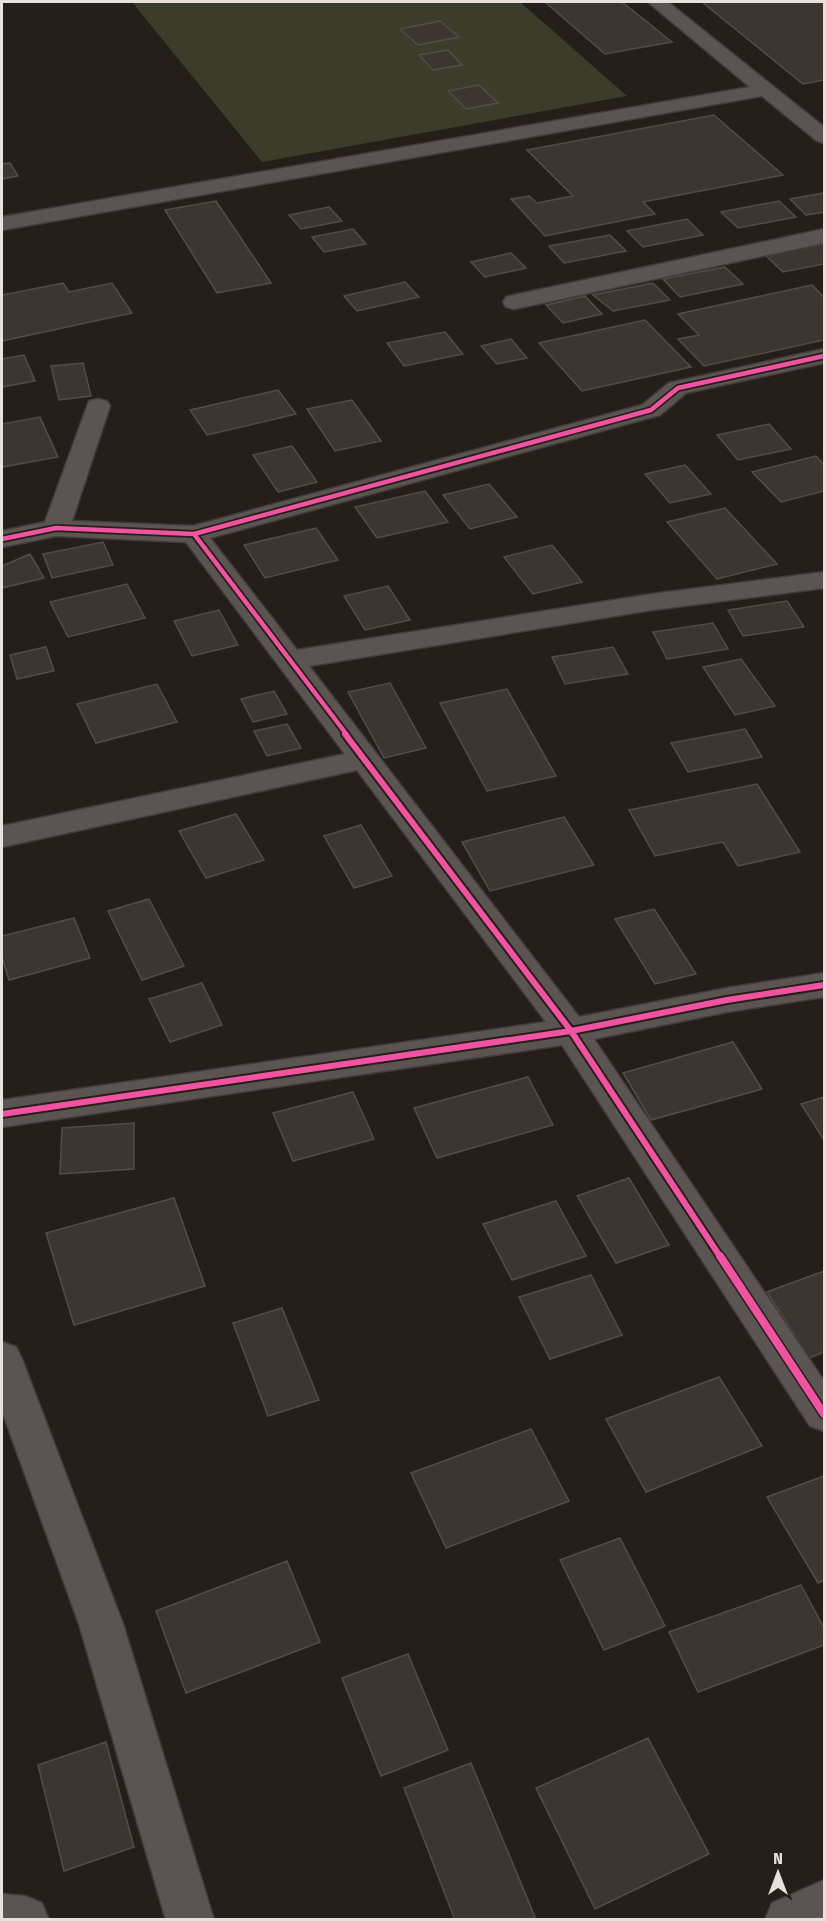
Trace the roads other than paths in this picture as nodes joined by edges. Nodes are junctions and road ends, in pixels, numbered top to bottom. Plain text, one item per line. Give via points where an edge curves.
1 (657, 2) edge
2 (765, 90) junction
3 (825, 138) edge
4 (2, 224) edge
5 (825, 236) edge
6 (514, 302) dead end
7 (825, 356) edge
8 (98, 406) dead end
9 (56, 528) junction
10 (194, 534) junction
11 (2, 539) edge
12 (823, 588) edge
13 (290, 660) junction
14 (365, 759) junction
15 (2, 837) edge
16 (825, 985) edge
17 (572, 1031) junction
18 (2, 1114) edge
19 (2, 1359) edge
20 (825, 1414) edge
21 (825, 1904) edge
22 (2, 1918) edge
23 (26, 1920) edge
24 (190, 1920) edge
25 (789, 1920) edge

1 - 2 street
2 - 3 street
2 - 4 street
5 - 6 street
7 - 10 street via 678,388 651,410
8 - 9 street
9 - 10 street
9 - 11 street
10 - 13 street
12 - 13 street via 652,602
13 - 14 street
14 - 15 street
14 - 17 street
16 - 17 street
17 - 18 street
17 - 20 street
19 - 24 street via 101,1624
21 - 25 street
22 - 23 street

